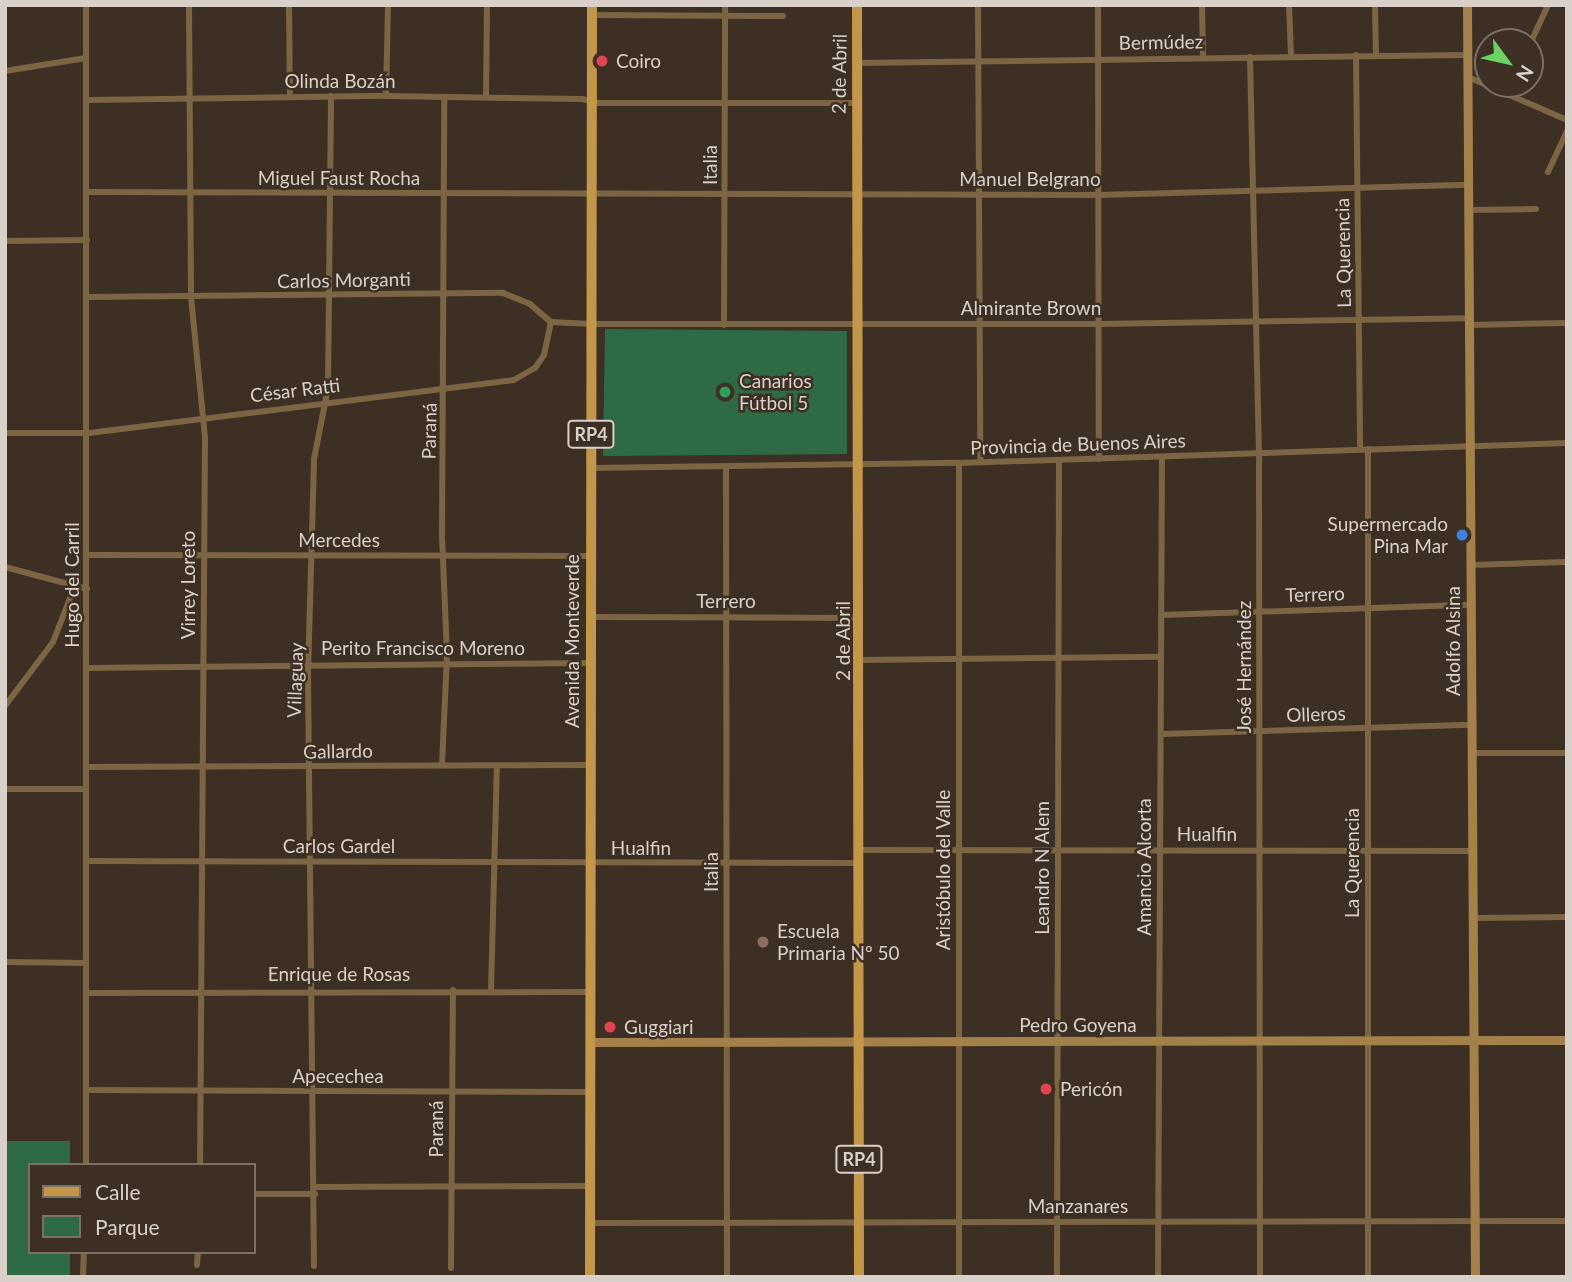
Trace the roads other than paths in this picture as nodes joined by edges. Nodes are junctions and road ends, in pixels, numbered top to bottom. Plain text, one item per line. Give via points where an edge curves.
1 (86, 5) edge
2 (189, 5) edge
3 (289, 5) edge
4 (388, 5) edge
5 (488, 5) edge
6 (725, 5) edge
7 (858, 5) edge
8 (978, 5) edge
9 (1098, 5) edge
10 (1202, 5) edge
11 (1289, 5) edge
12 (1375, 5) edge
13 (1467, 5) edge
14 (1548, 5) edge
15 (592, 10) edge
16 (725, 15) junction
17 (783, 16) dead end
18 (1537, 28) edge
19 (1291, 54) junction
20 (1356, 55) junction
21 (1376, 55) junction
22 (1467, 55) junction
23 (1203, 56) junction
24 (1250, 57) junction
25 (86, 58) junction
26 (1098, 59) junction
27 (979, 62) junction
28 (856, 63) junction
29 (5, 71) edge
30 (1468, 77) junction
31 (1474, 80) edge
32 (290, 96) junction
33 (331, 96) junction
34 (386, 96) junction
35 (444, 97) junction
36 (486, 97) junction
37 (189, 98) junction
38 (1517, 98) edge
39 (88, 100) junction
40 (591, 100) junction
41 (856, 103) junction
42 (726, 104) junction
43 (1567, 120) edge
44 (1567, 131) edge
45 (1548, 172) dead end
46 (1468, 185) junction
47 (1357, 188) junction
48 (1251, 191) junction
49 (87, 192) junction
50 (330, 193) junction
51 (591, 193) junction
52 (726, 193) junction
53 (188, 194) junction
54 (443, 194) junction
55 (857, 194) junction
56 (979, 194) junction
57 (1099, 195) junction
58 (1468, 209) junction
59 (1536, 209) dead end
60 (87, 240) junction
61 (5, 241) edge
62 (444, 294) junction
63 (329, 296) junction
64 (88, 297) junction
65 (191, 297) junction
66 (1360, 320) junction
67 (1255, 321) junction
68 (1469, 321) junction
69 (551, 323) junction
70 (1567, 323) edge
71 (592, 324) junction
72 (978, 324) junction
73 (1099, 324) junction
74 (724, 325) junction
75 (859, 325) junction
76 (445, 390) junction
77 (326, 403) junction
78 (203, 417) junction
79 (5, 433) edge
80 (89, 433) junction
81 (1567, 443) edge
82 (1471, 446) junction
83 (1364, 449) junction
84 (1258, 453) junction
85 (1161, 457) junction
86 (1099, 458) junction
87 (1059, 460) junction
88 (980, 462) junction
89 (959, 463) junction
90 (859, 466) junction
91 (726, 467) junction
92 (591, 468) junction
93 (204, 554) junction
94 (88, 555) junction
95 (313, 556) junction
96 (445, 556) junction
97 (589, 556) junction
98 (1567, 562) edge
99 (1471, 565) junction
100 (5, 567) edge
101 (74, 588) junction
102 (88, 589) junction
103 (1470, 605) junction
104 (1367, 608) junction
105 (1260, 612) junction
106 (1161, 615) junction
107 (591, 617) junction
108 (729, 617) junction
109 (860, 618) junction
110 (1161, 657) junction
111 (1057, 658) junction
112 (960, 659) junction
113 (860, 660) junction
114 (590, 663) junction
115 (310, 664) junction
116 (445, 666) junction
117 (87, 668) junction
118 (203, 668) junction
119 (5, 706) edge
120 (1472, 725) junction
121 (1368, 729) junction
122 (1261, 732) junction
123 (1161, 734) junction
124 (1472, 753) junction
125 (1567, 753) edge
126 (442, 765) junction
127 (589, 765) junction
128 (201, 766) junction
129 (497, 766) junction
130 (87, 767) junction
131 (310, 768) junction
132 (5, 789) edge
133 (86, 789) junction
134 (1261, 849) junction
135 (859, 850) junction
136 (958, 850) junction
137 (1058, 850) junction
138 (1160, 850) junction
139 (1367, 850) junction
140 (1472, 851) junction
141 (200, 860) junction
142 (87, 861) junction
143 (494, 861) junction
144 (313, 863) junction
145 (590, 863) junction
146 (859, 863) junction
147 (727, 864) junction
148 (1567, 917) edge
149 (1472, 918) junction
150 (5, 962) edge
151 (86, 963) junction
152 (313, 989) junction
153 (202, 990) junction
154 (453, 990) junction
155 (491, 991) junction
156 (590, 992) junction
157 (88, 993) junction
158 (1474, 1040) junction
159 (1567, 1040) edge
160 (1261, 1041) junction
161 (1368, 1041) junction
162 (590, 1042) junction
163 (860, 1042) junction
164 (959, 1042) junction
165 (1056, 1042) junction
166 (1159, 1042) junction
167 (726, 1043) junction
168 (87, 1090) junction
169 (201, 1092) junction
170 (314, 1092) junction
171 (452, 1092) junction
172 (589, 1092) junction
173 (86, 1163) edge
174 (200, 1163) edge
175 (452, 1186) junction
176 (590, 1186) junction
177 (315, 1191) junction
178 (256, 1194) edge
179 (1158, 1221) junction
180 (1367, 1221) junction
181 (1567, 1221) edge
182 (859, 1222) junction
183 (959, 1222) junction
184 (1057, 1222) junction
185 (1260, 1222) junction
186 (1475, 1222) junction
187 (590, 1223) junction
188 (727, 1223) junction
189 (84, 1254) edge
190 (198, 1254) edge
191 (197, 1265) dead end
192 (314, 1266) dead end
193 (451, 1268) dead end
194 (83, 1277) edge
195 (590, 1277) edge
196 (727, 1277) edge
197 (859, 1277) edge
198 (959, 1277) edge
199 (1057, 1277) edge
200 (1158, 1277) edge
201 (1260, 1277) edge
202 (1368, 1277) edge
203 (1475, 1277) edge

1 - 25 street, Hugo del Carril
2 - 37 street, Virrey Loreto
3 - 32 street
4 - 34 street
5 - 36 street
6 - 16 street, Italia
7 - 28 main road, 2 de Abril / RP4
8 - 27 street
9 - 26 street
10 - 23 street
11 - 19 street
12 - 21 street
13 - 22 street, Adolfo Alsina
14 - 18 street
15 - 16 street
15 - 40 main road, Avenida Monteverde / RP4
16 - 17 street
16 - 42 street, Italia
19 - 20 street, Bermúdez
19 - 24 street, Bermúdez
20 - 21 street, Bermúdez
20 - 47 street, La Querencia
21 - 22 street, Bermúdez
22 - 30 street, Adolfo Alsina
23 - 24 street, Bermúdez
23 - 26 street, Bermúdez
24 - 48 street, José Hernández
25 - 29 street
25 - 39 street, Hugo del Carril
26 - 27 street, Bermúdez
26 - 57 street
27 - 28 street, Bermúdez
27 - 56 street
28 - 41 main road, 2 de Abril / RP4
30 - 31 street
30 - 46 street, Adolfo Alsina
32 - 33 street, Olinda Bozán
32 - 37 street, Olinda Bozán
33 - 34 street, Olinda Bozán
33 - 50 street, Villaguay
34 - 35 street, Olinda Bozán
35 - 36 street, Olinda Bozán
35 - 54 street, Paraná
36 - 40 street, Olinda Bozán
37 - 39 street, Olinda Bozán
37 - 53 street, Virrey Loreto
38 - 43 street
39 - 49 street, Hugo del Carril
40 - 42 street
40 - 51 main road, Avenida Monteverde / RP4
41 - 42 street
41 - 55 main road, 2 de Abril / RP4
42 - 52 street, Italia
44 - 45 street
46 - 47 street, Manuel Belgrano
46 - 58 street, Adolfo Alsina
47 - 48 street, Manuel Belgrano
47 - 66 street, La Querencia
48 - 57 street, Manuel Belgrano
48 - 67 street, José Hernández
49 - 53 street, Miguel Faust Rocha
49 - 60 street, Hugo del Carril
50 - 53 street, Miguel Faust Rocha
50 - 54 street, Miguel Faust Rocha
50 - 63 street, Villaguay
51 - 52 street, Manuel Belgrano
51 - 54 street, Miguel Faust Rocha
51 - 71 main road, Avenida Monteverde / RP4
52 - 55 street, Manuel Belgrano
52 - 74 street, Italia
53 - 65 street, Virrey Loreto
54 - 62 street, Paraná
55 - 56 street, Manuel Belgrano
55 - 75 main road, 2 de Abril / RP4
56 - 57 street, Manuel Belgrano
56 - 72 street
57 - 73 street
58 - 59 street
58 - 68 street, Adolfo Alsina
60 - 61 street
60 - 64 street, Hugo del Carril
62 - 63 street, Carlos Morganti
62 - 69 street, Carlos Morganti via 516,297
62 - 76 street, Paraná
63 - 65 street, Carlos Morganti
63 - 77 street, Villaguay
64 - 65 street, Carlos Morganti
64 - 80 street, Hugo del Carril
65 - 78 street, Virrey Loreto
66 - 67 street, Almirante Brown
66 - 68 street, Almirante Brown
66 - 83 street, La Querencia
67 - 73 street, Almirante Brown
67 - 84 street, José Hernández
68 - 70 street, Almirante Brown
68 - 82 street, Adolfo Alsina
69 - 71 street
69 - 76 street, César Ratti via 544,355 525,375
71 - 74 street, Almirante Brown
71 - 92 main road, Avenida Monteverde / RP4
72 - 73 street, Almirante Brown
72 - 75 street, Almirante Brown
72 - 88 street
73 - 86 street
74 - 75 street, Almirante Brown
75 - 90 main road, 2 de Abril / RP4
76 - 77 street, César Ratti
76 - 96 street, Paraná
77 - 78 street, César Ratti
77 - 95 street, Villaguay via 314,459
78 - 80 street, César Ratti
78 - 93 street, Virrey Loreto
79 - 80 street, César Ratti
80 - 94 street, Hugo del Carril
81 - 82 street, Provincia de Buenos Aires
82 - 83 street, Provincia de Buenos Aires
82 - 99 street, Adolfo Alsina
83 - 84 street, Provincia de Buenos Aires
83 - 104 street, La Querencia
84 - 85 street, Provincia de Buenos Aires
84 - 105 street, José Hernández
85 - 86 street, Provincia de Buenos Aires
85 - 106 street, Amancio Alcorta
86 - 87 street, Provincia de Buenos Aires
87 - 88 street, Provincia de Buenos Aires
87 - 111 street, Leandro N Alem
88 - 89 street, Provincia de Buenos Aires
89 - 90 street, Provincia de Buenos Aires
89 - 112 street, Aristóbulo del Valle
90 - 91 street, Provincia de Buenos Aires
90 - 109 main road, 2 de Abril / RP4
91 - 92 street, Provincia de Buenos Aires
91 - 108 street, Italia
92 - 97 main road, Avenida Monteverde / RP4
93 - 94 street, Mercedes
93 - 95 street, Mercedes
93 - 118 street, Virrey Loreto
94 - 102 street, Hugo del Carril
95 - 96 street, Mercedes
95 - 115 street, Villaguay
96 - 97 street, Mercedes
96 - 116 street, Paraná
97 - 107 main road, Avenida Monteverde / RP4
98 - 99 street
99 - 103 street, Adolfo Alsina
100 - 101 street
101 - 102 street
101 - 119 street via 53,642
102 - 117 street, Hugo del Carril
103 - 104 street, Terrero
103 - 120 street, Adolfo Alsina
104 - 105 street, Terrero
104 - 121 street, La Querencia
105 - 106 street, Terrero
105 - 122 street, José Hernández
106 - 110 street, Amancio Alcorta
107 - 108 street, Terrero
107 - 114 main road, Avenida Monteverde / RP4
108 - 109 street, Terrero
108 - 147 street, Italia
109 - 113 main road, 2 de Abril / RP4
110 - 111 street
110 - 123 street, Amancio Alcorta
111 - 112 street
111 - 137 street, Leandro N Alem
112 - 113 street
112 - 136 street, Aristóbulo del Valle
113 - 135 main road, 2 de Abril / RP4
114 - 116 street, Perito Francisco Moreno
114 - 127 main road, Avenida Monteverde / RP4
115 - 116 street, Perito Francisco Moreno
115 - 118 street, Perito Francisco Moreno
115 - 131 street, Villaguay
116 - 126 street, Paraná
117 - 118 street, Perito Francisco Moreno
117 - 130 street, Hugo del Carril
118 - 128 street, Virrey Loreto
120 - 121 street, Olleros
120 - 124 street, Adolfo Alsina
121 - 122 street, Olleros
121 - 139 street, La Querencia
122 - 123 street, Olleros
122 - 134 street, José Hernández
123 - 138 street, Amancio Alcorta
124 - 125 street
124 - 140 street, Adolfo Alsina
126 - 129 street, Gallardo
126 - 131 street, Gallardo
127 - 129 street, Gallardo
127 - 145 main road, Avenida Monteverde / RP4
128 - 130 street, Gallardo
128 - 131 street, Gallardo
128 - 141 street, Virrey Loreto
129 - 143 street
130 - 133 street, Hugo del Carril
131 - 144 street, Villaguay
132 - 133 street
133 - 142 street, Hugo del Carril
134 - 138 street, Hualfin
134 - 139 street, Hualfin
134 - 160 street, José Hernández
135 - 136 street, Hualfin
135 - 146 main road, 2 de Abril / RP4
136 - 137 street, Hualfin
136 - 164 street, Aristóbulo del Valle
137 - 138 street, Hualfin
137 - 165 street, Leandro N Alem
138 - 166 street, Amancio Alcorta
139 - 140 street, Hualfin
139 - 161 street, La Querencia
140 - 149 street, Adolfo Alsina
141 - 142 street, Carlos Gardel
141 - 144 street, Carlos Gardel
141 - 153 street, Virrey Loreto
142 - 151 street, Hugo del Carril
143 - 144 street, Carlos Gardel
143 - 145 street, Carlos Gardel
143 - 155 street
144 - 152 street, Villaguay
145 - 147 street, Hualfin
145 - 156 main road, Avenida Monteverde / RP4
146 - 147 street, Hualfin
146 - 163 main road, 2 de Abril / RP4
147 - 167 street, Italia
148 - 149 street
149 - 158 street, Adolfo Alsina
150 - 151 street
151 - 157 street, Hugo del Carril
152 - 153 street, Enrique de Rosas
152 - 154 street, Enrique de Rosas
152 - 170 street, Villaguay
153 - 157 street, Enrique de Rosas
153 - 169 street, Virrey Loreto
154 - 155 street, Enrique de Rosas
154 - 171 street, Paraná
155 - 156 street, Enrique de Rosas
156 - 162 main road, Avenida Monteverde / RP4
157 - 168 street, Hugo del Carril
158 - 159 street, Pedro Goyena
158 - 161 street, Pedro Goyena
158 - 186 street, Adolfo Alsina
160 - 161 street, Pedro Goyena
160 - 166 street, Pedro Goyena
160 - 185 street, José Hernández
161 - 180 street, La Querencia
162 - 167 street, Pedro Goyena
162 - 172 main road, Avenida Monteverde / RP4
163 - 164 street, Pedro Goyena
163 - 167 street, Pedro Goyena
163 - 182 main road, 2 de Abril / RP4
164 - 165 street, Pedro Goyena
164 - 183 street, Aristóbulo del Valle
165 - 166 street, Pedro Goyena
165 - 184 street, Leandro N Alem
166 - 179 street, Amancio Alcorta
167 - 188 street, Italia
168 - 169 street, Apecechea
168 - 173 street, Hugo del Carril
169 - 170 street, Apecechea
169 - 174 street, Virrey Loreto
170 - 171 street, Apecechea
170 - 177 street, Villaguay
171 - 172 street, Apecechea
171 - 175 street, Paraná
172 - 176 main road, Avenida Monteverde / RP4
175 - 176 street
175 - 177 street
175 - 193 street, Paraná
176 - 187 main road, Avenida Monteverde / RP4
177 - 178 street
177 - 192 street, Villaguay
179 - 184 street, Manzanares
179 - 185 street, Manzanares
179 - 200 street, Amancio Alcorta
180 - 185 street, Manzanares
180 - 186 street, Manzanares
180 - 202 street, La Querencia
181 - 186 street, Manzanares
182 - 183 street, Manzanares
182 - 188 street, Manzanares
182 - 197 main road, 2 de Abril / RP4
183 - 184 street, Manzanares
183 - 198 street, Aristóbulo del Valle
184 - 199 street, Leandro N Alem
185 - 201 street, José Hernández
186 - 203 street, Adolfo Alsina
187 - 188 street, Manzanares
187 - 195 main road, Avenida Monteverde / RP4
188 - 196 street, Italia
189 - 194 street
190 - 191 street

